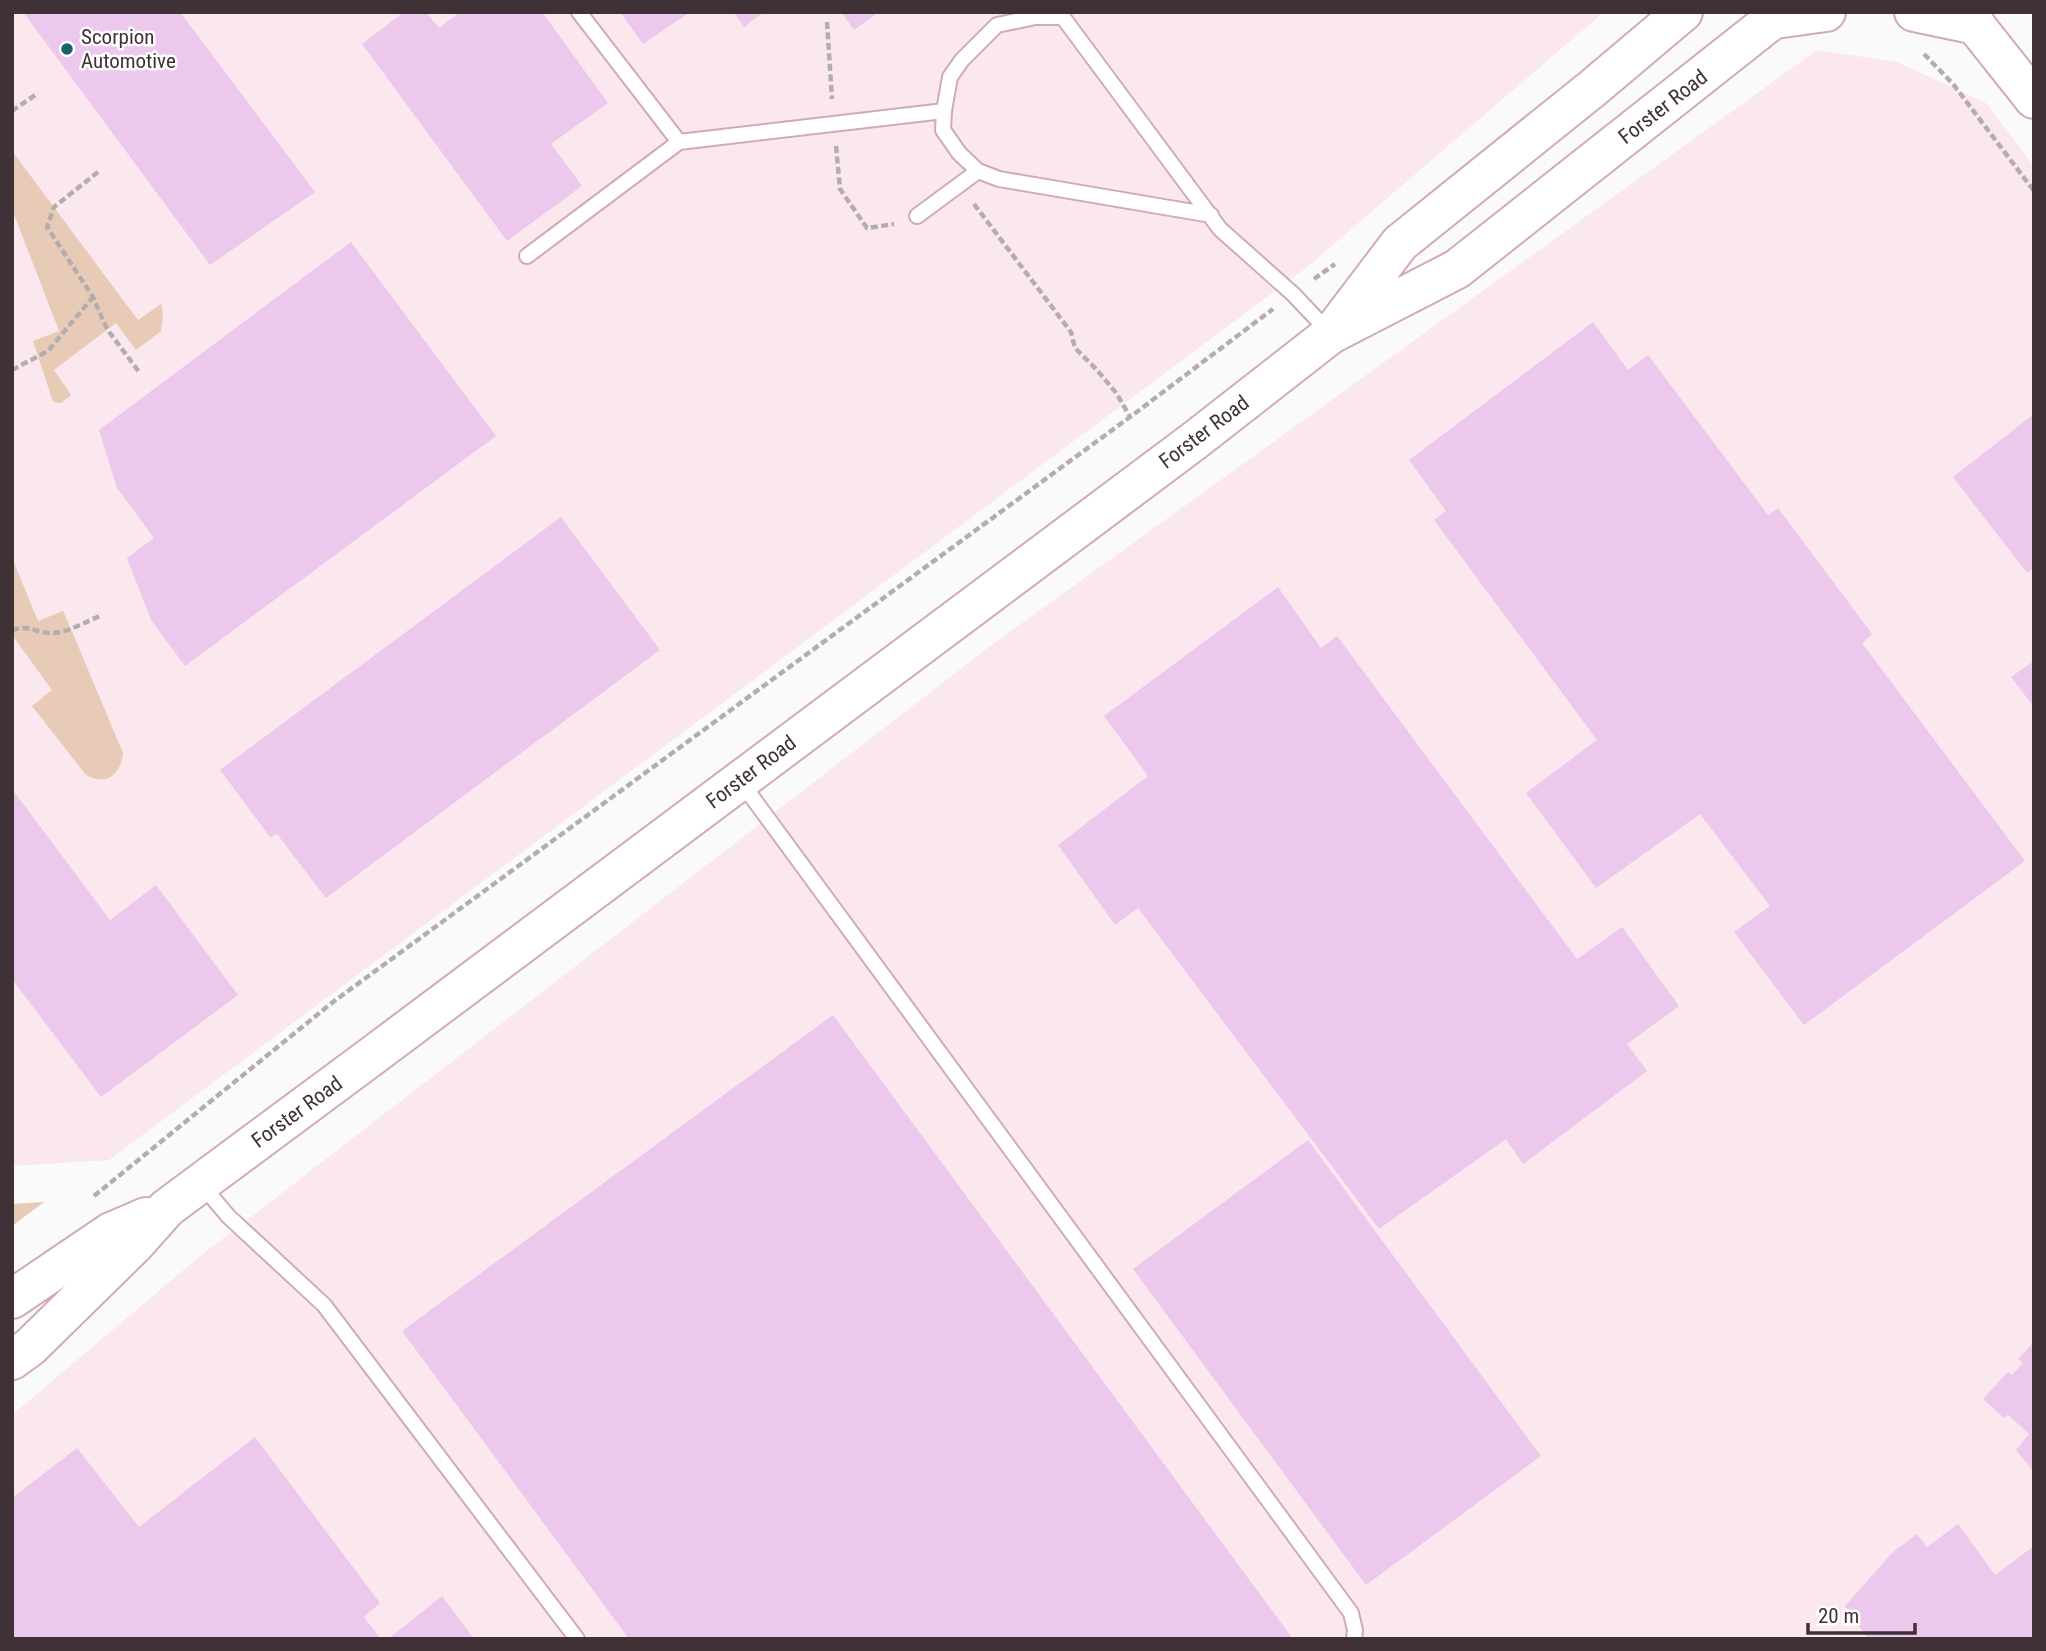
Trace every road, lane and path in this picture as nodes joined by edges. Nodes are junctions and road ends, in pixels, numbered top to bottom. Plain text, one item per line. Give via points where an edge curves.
1 (579, 12) edge
2 (1683, 12) edge
3 (1826, 12) edge
4 (1914, 12) edge
5 (1060, 15) edge
6 (1778, 16) edge
7 (1970, 19) edge
8 (1924, 54) dead end
9 (38, 93) dead end
10 (2034, 99) edge
11 (12, 111) edge
12 (944, 111) junction
13 (679, 142) junction
14 (978, 171) junction
15 (98, 172) dead end
16 (2034, 191) edge
17 (1211, 215) junction
18 (917, 216) dead end
19 (527, 256) dead end
20 (1342, 258) dead end
21 (1293, 294) junction
22 (93, 296) junction
23 (1331, 334) junction
24 (12, 370) edge
25 (139, 372) dead end
26 (100, 616) dead end
27 (12, 630) edge
28 (740, 780) junction
29 (200, 1183) junction
30 (90, 1199) dead end
31 (167, 1208) junction
32 (12, 1299) edge
33 (12, 1360) edge
34 (577, 1639) edge
35 (1354, 1639) edge

1 - 13 lane
2 - 23 main road, Forster Road via 1400,243
3 - 6 main road
4 - 7 main road
5 - 12 lane via 997,24 950,77
5 - 17 lane
6 - 23 main road, Forster Road via 1457,269
7 - 10 main road
8 - 16 path via 1953,84
9 - 11 path
12 - 13 lane
12 - 14 lane via 943,130
13 - 19 lane
14 - 17 lane via 999,179
14 - 18 lane
15 - 22 path via 54,207 47,227
17 - 21 lane via 1220,229
20 - 21 path
21 - 23 lane
21 - 30 path via 333,1002
22 - 24 path via 48,351
22 - 25 path via 107,330
23 - 28 main road, Forster Road
26 - 27 path via 52,633 23,627
28 - 29 main road, Forster Road
28 - 35 lane via 1351,1613
29 - 31 main road, Forster Road
29 - 34 lane via 324,1305
31 - 32 main road, Forster Road via 111,1232
31 - 33 main road, Forster Road

